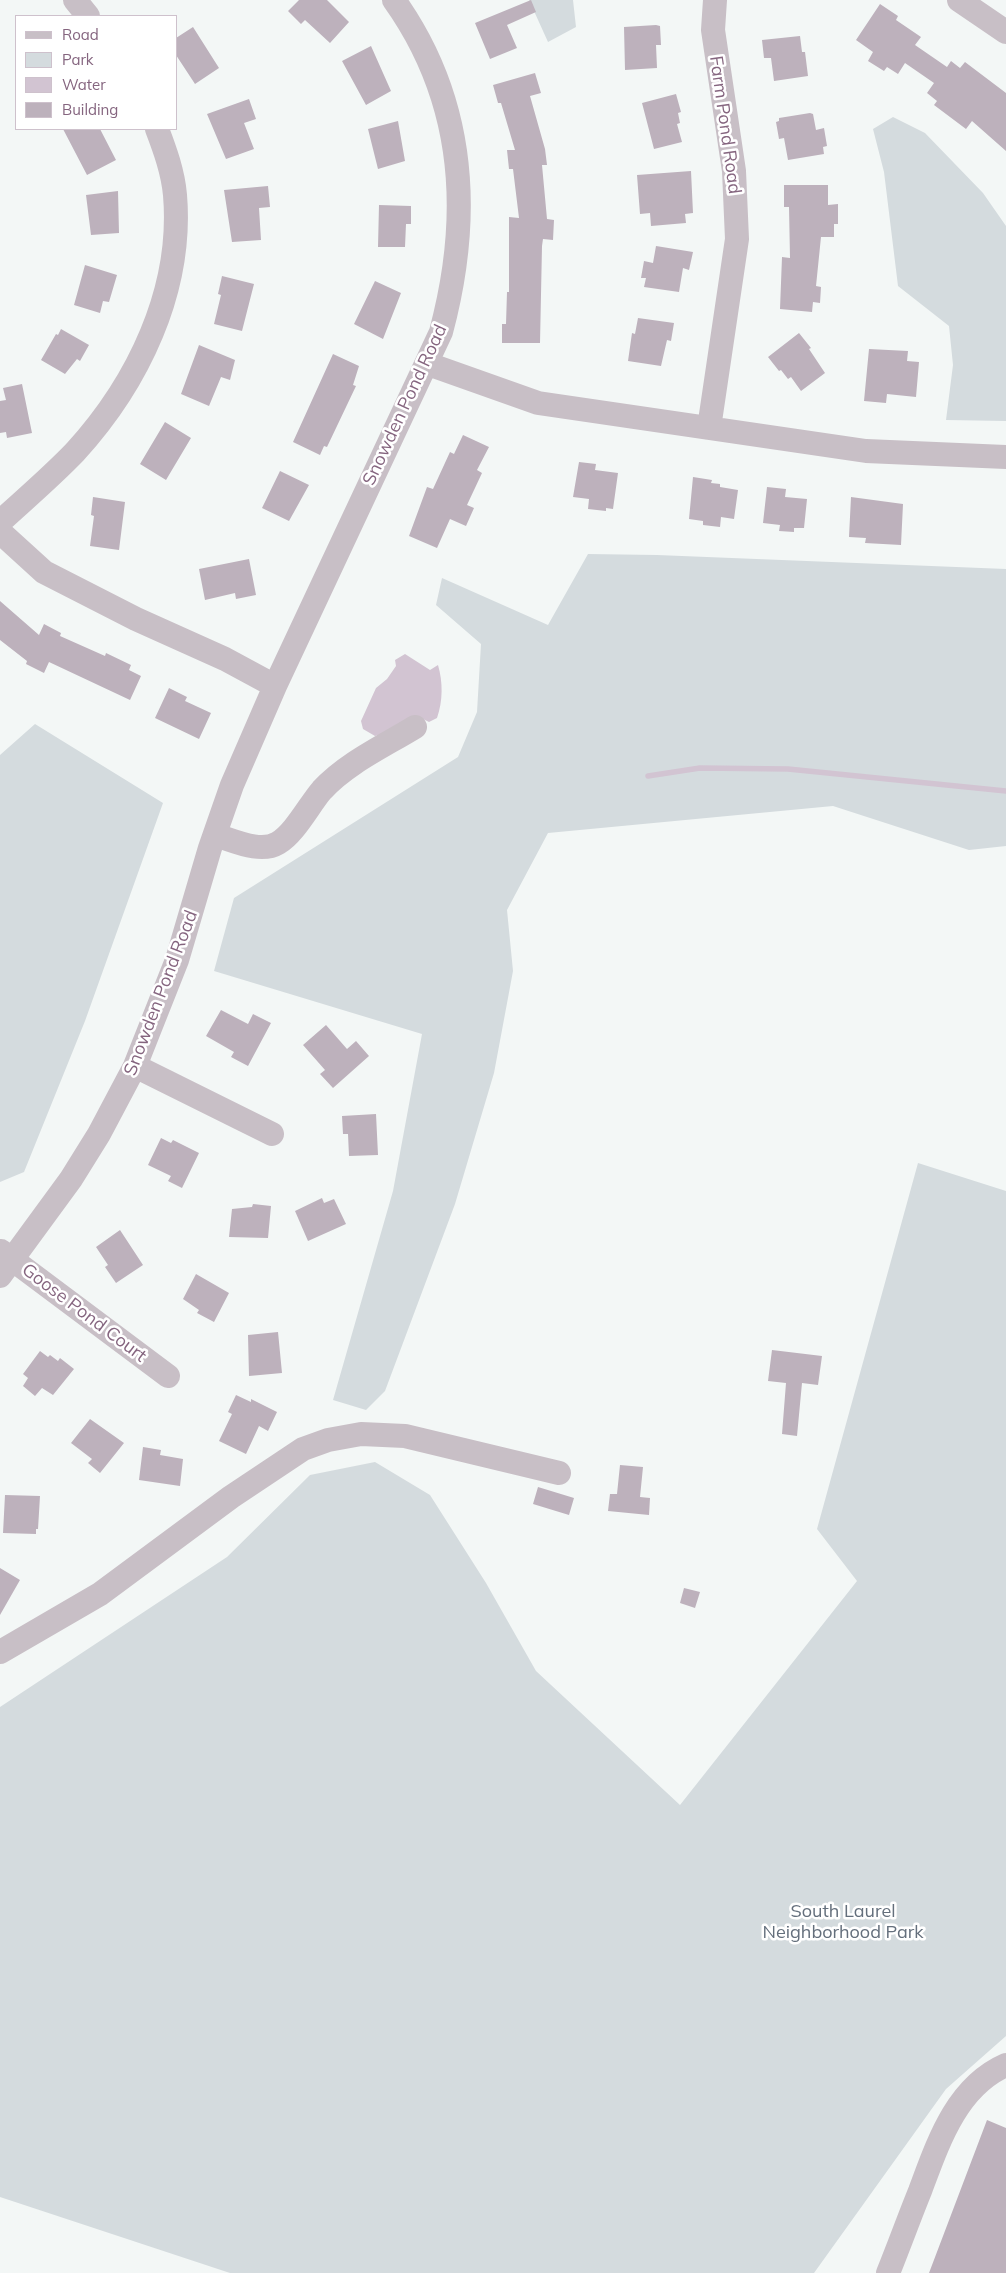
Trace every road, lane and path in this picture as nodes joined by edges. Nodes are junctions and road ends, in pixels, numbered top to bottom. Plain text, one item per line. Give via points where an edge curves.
1 (75, 0) edge
2 (394, 0) edge
3 (715, 0) edge
4 (960, 0) edge
5 (87, 15) edge
6 (1006, 32) edge
7 (157, 130) edge
8 (428, 364) junction
9 (710, 428) junction
10 (1006, 457) edge
11 (0, 522) edge
12 (0, 532) edge
13 (274, 686) junction
14 (415, 727) dead end
15 (215, 835) junction
16 (134, 1066) junction
17 (272, 1134) dead end
18 (4, 1263) edge
19 (168, 1376) dead end
20 (559, 1473) dead end
21 (0, 1652) edge
22 (1006, 2065) edge
23 (888, 2273) edge

1 - 5 street
2 - 8 street, Snowden Pond Road via 424,50 441,87 457,164 460,198 456,268 441,332
3 - 9 street, Farm Pond Road via 712,30 734,171 737,239
4 - 6 street
7 - 11 street via 168,158 175,194 175,225 168,286 157,322 128,381 101,421 48,479
8 - 9 street via 538,403
8 - 13 street, Snowden Pond Road
9 - 10 street via 866,451
12 - 13 street via 44,572 136,619 226,659
13 - 15 street, Snowden Pond Road via 232,785
14 - 15 street via 339,775 323,789 278,843 263,847
15 - 16 street, Snowden Pond Road via 177,960
16 - 17 street
16 - 18 street, Snowden Pond Road via 71,1179
18 - 19 street, Goose Pond Court
20 - 21 street via 405,1436 361,1434 328,1440 303,1449 231,1497 100,1594
22 - 23 street via 978,2082 959,2105 941,2136

